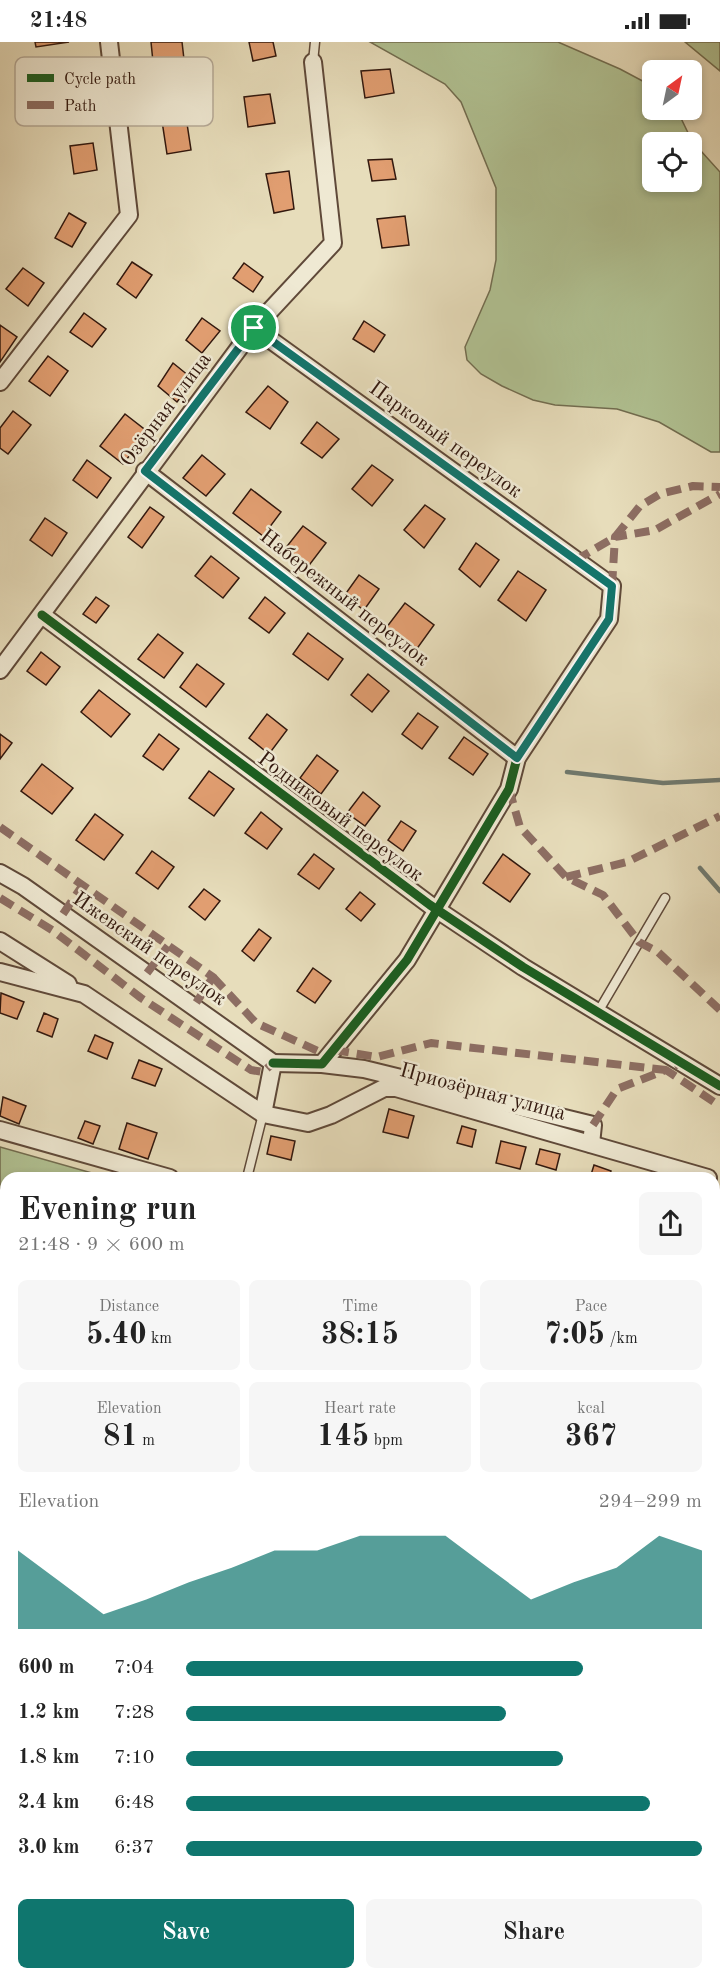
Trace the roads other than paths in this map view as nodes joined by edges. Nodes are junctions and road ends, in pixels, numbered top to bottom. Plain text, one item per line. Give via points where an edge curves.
1 (109, 42) edge
2 (315, 42) edge
3 (111, 57) edge
4 (313, 62) joint
5 (119, 126) edge
6 (254, 328) junction
7 (0, 382) edge
8 (145, 471) junction
9 (42, 615) junction
10 (0, 670) edge
11 (517, 758) junction
12 (0, 873) edge
13 (665, 898) dead end
14 (438, 911) junction
15 (0, 941) edge
16 (0, 972) edge
17 (84, 994) junction
18 (598, 1012) junction
19 (273, 1062) junction
20 (322, 1064) junction
21 (720, 1086) edge
22 (263, 1114) junction
23 (0, 1130) edge
24 (591, 1144) junction
25 (149, 1172) edge
26 (248, 1172) edge
27 (687, 1172) edge

1 - 3 street
2 - 4 lane
4 - 6 street, Озёрная улица via 333,243
5 - 7 street via 129,214
6 - 8 street, Озёрная улица
6 - 11 street, Парковый переулок via 612,586 609,619
8 - 9 street, Озёрная улица
8 - 11 street, Набережный переулок
9 - 10 street, Озёрная улица
9 - 14 street, Родниковый переулок
11 - 14 street via 509,789
12 - 19 street, Ижевский переулок
13 - 18 lane
14 - 18 street, Родниковый переулок
14 - 20 street via 407,960
15 - 17 street
16 - 17 street, Приозёрная улица
17 - 22 street, Приозёрная улица
18 - 21 street, Родниковый переулок
19 - 20 street
19 - 22 street
20 - 24 street via 364,1069 593,1125
22 - 24 street, Приозёрная улица via 308,1123 384,1088 396,1088
22 - 26 lane
23 - 25 street
24 - 27 street, Приозёрная улица

